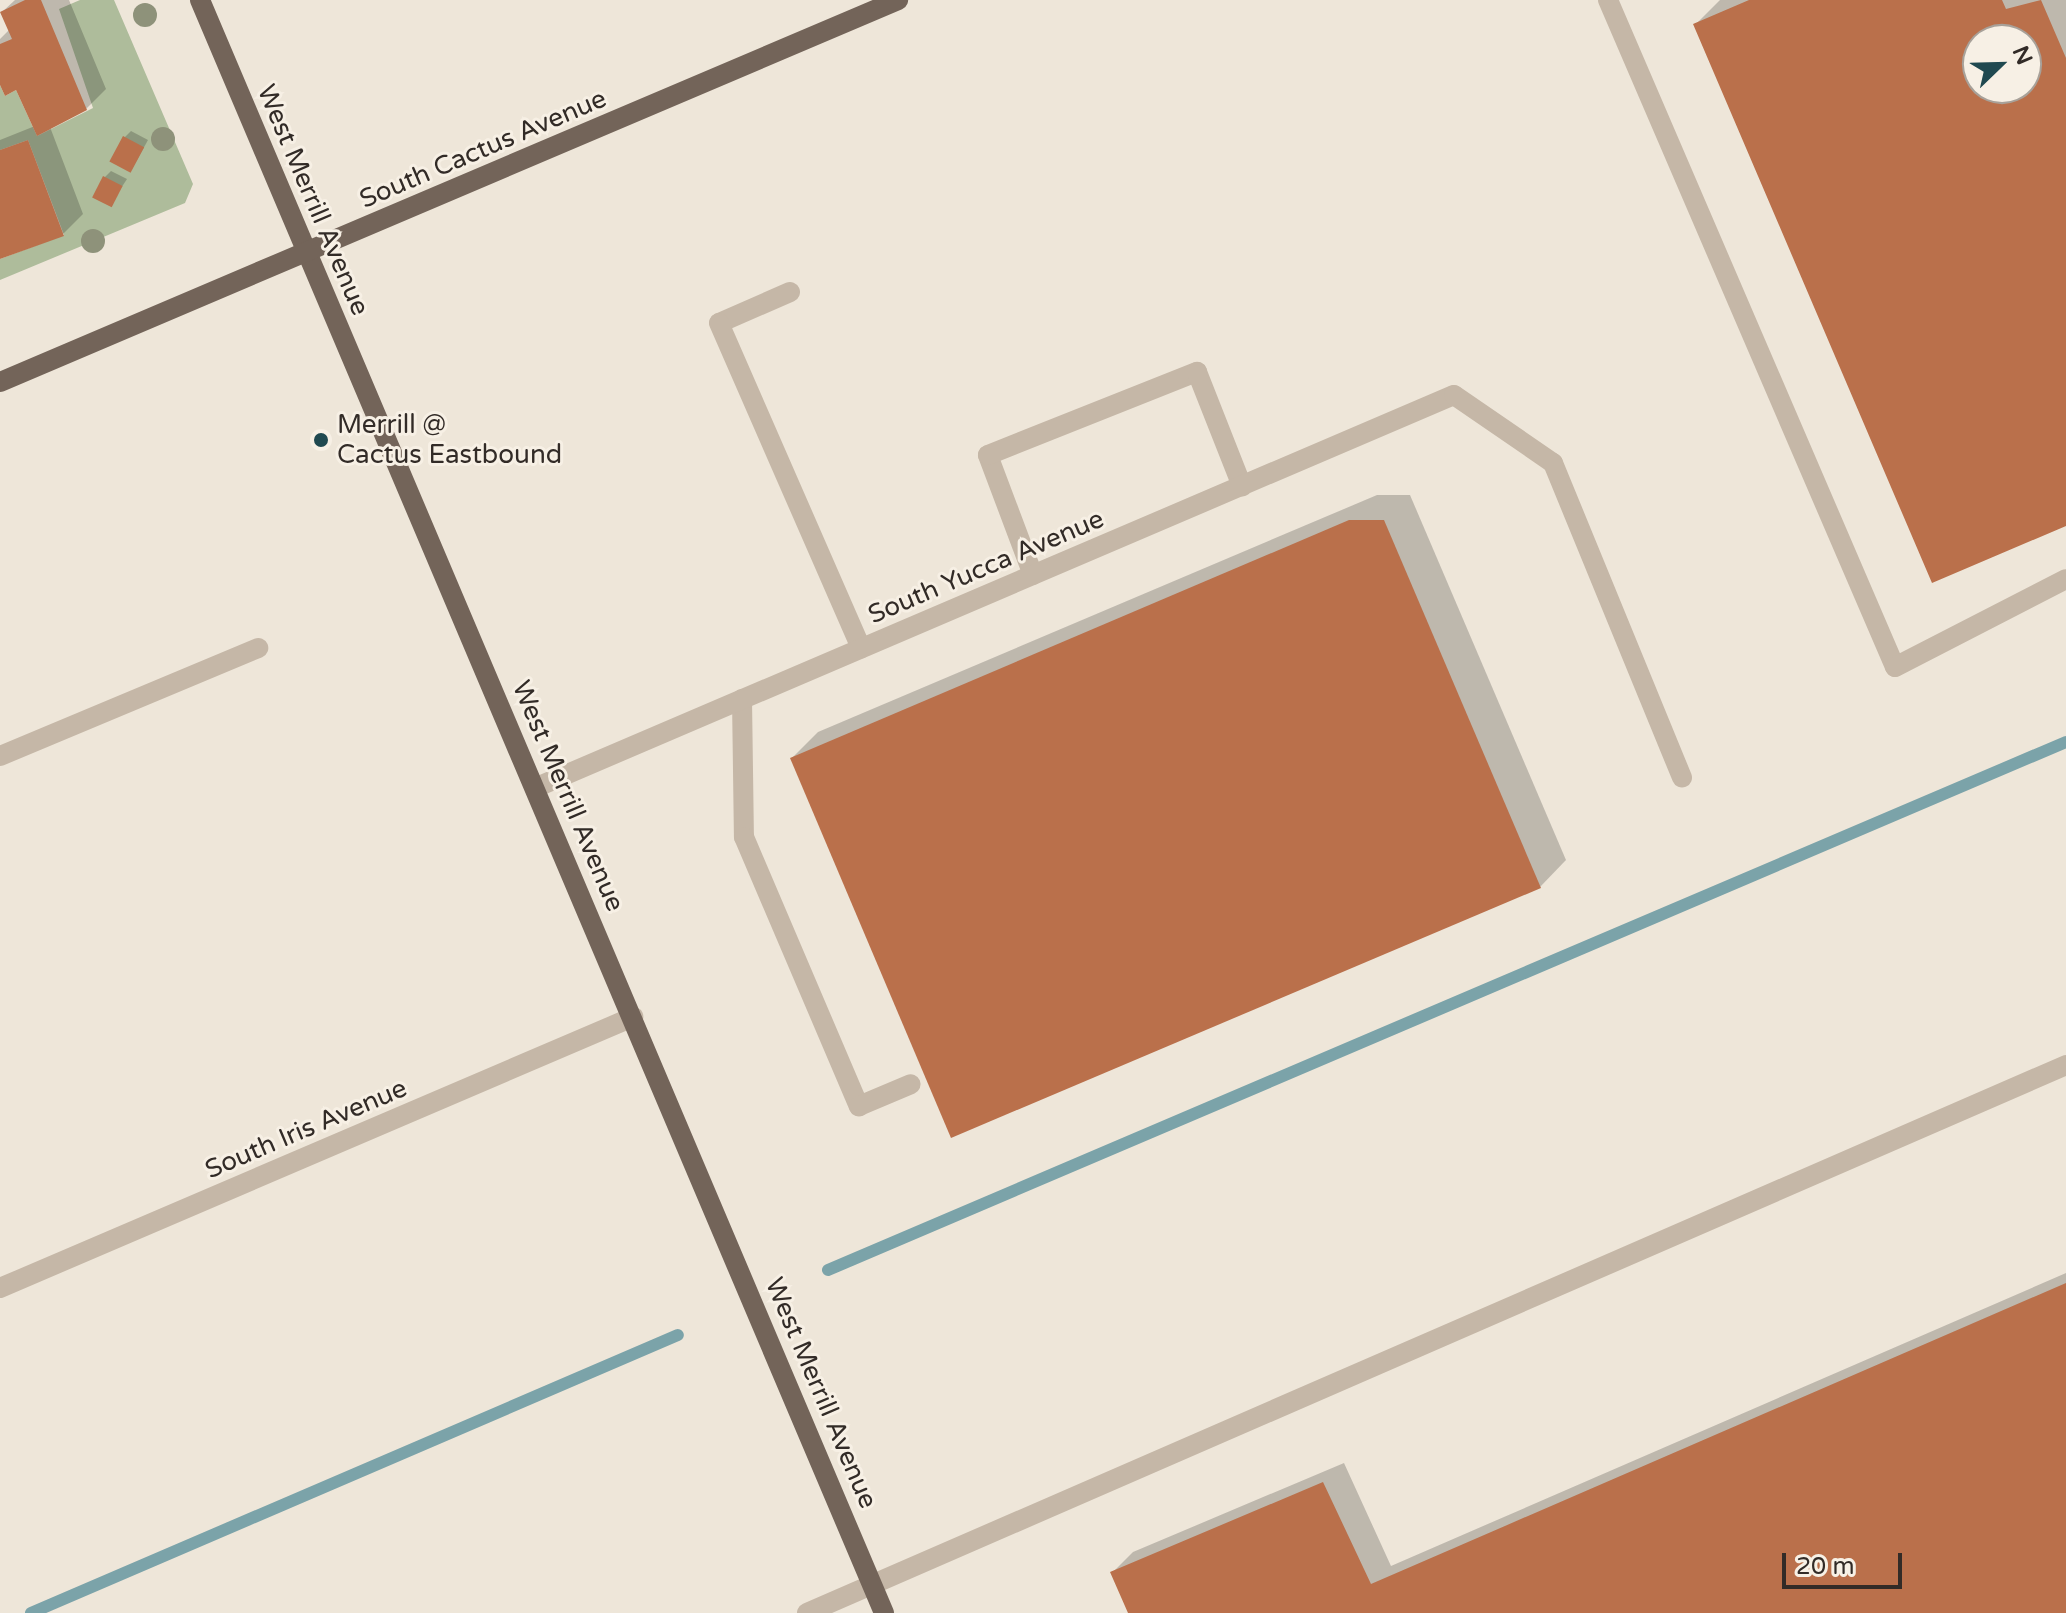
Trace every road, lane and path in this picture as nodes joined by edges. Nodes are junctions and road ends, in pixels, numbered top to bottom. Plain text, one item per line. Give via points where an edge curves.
1 (200, 0) edge
2 (898, 0) edge
3 (1608, 0) edge
4 (307, 252) junction
5 (790, 292) dead end
6 (0, 382) edge
7 (1242, 486) junction
8 (1033, 575) junction
9 (2066, 579) edge
10 (258, 648) dead end
11 (861, 648) junction
12 (742, 699) junction
13 (0, 756) edge
14 (1682, 778) dead end
15 (537, 787) junction
16 (633, 1017) junction
17 (2066, 1065) edge
18 (911, 1084) dead end
19 (0, 1288) edge
20 (872, 1584) junction
21 (807, 1613) edge
22 (884, 1613) edge

1 - 4 main road, West Merrill Avenue
2 - 4 main road, South Cactus Avenue
3 - 9 street via 1895,667
4 - 6 main road, South Cactus Avenue
4 - 15 main road, West Merrill Avenue
5 - 11 street via 719,323
7 - 8 street, South Yucca Avenue
7 - 8 street via 1197,372 988,455
7 - 14 street, South Yucca Avenue via 1454,395 1553,463
8 - 11 street, South Yucca Avenue
10 - 13 street
11 - 12 street, South Yucca Avenue
12 - 15 street, South Yucca Avenue
12 - 18 street via 744,837 859,1106
15 - 16 main road, West Merrill Avenue
16 - 19 street, South Iris Avenue
16 - 20 main road, West Merrill Avenue
17 - 20 street
20 - 21 street
20 - 22 main road, West Merrill Avenue

